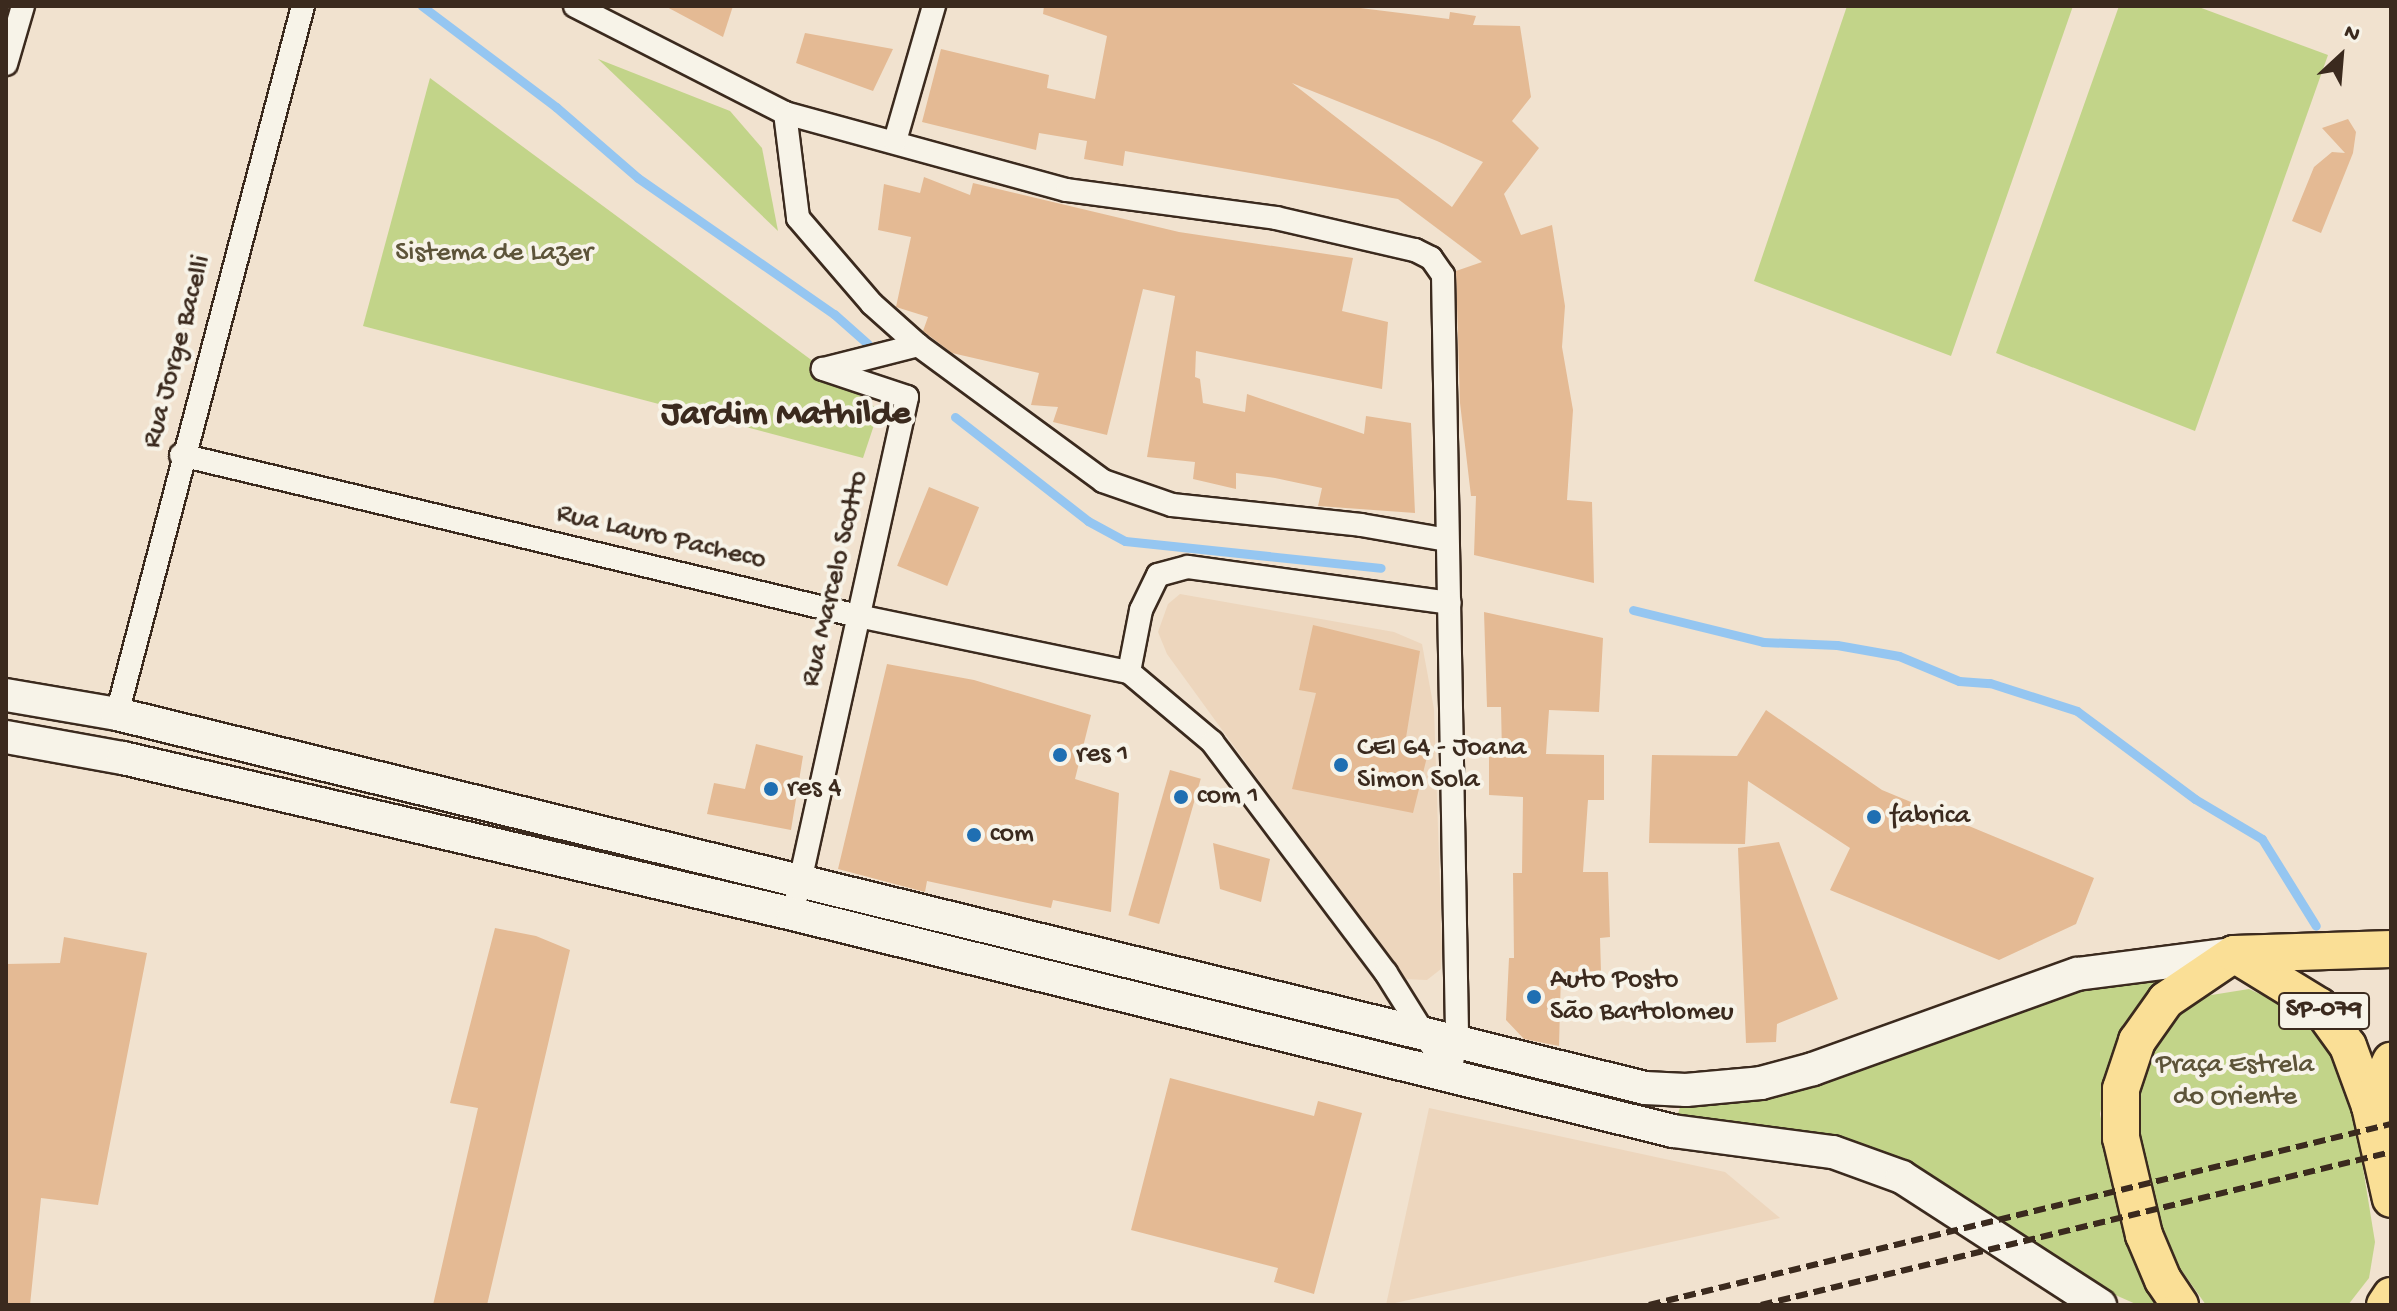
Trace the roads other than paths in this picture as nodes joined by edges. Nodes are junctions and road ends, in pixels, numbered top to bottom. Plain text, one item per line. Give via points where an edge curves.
1 (23, 6) edge
2 (303, 6) edge
3 (575, 6) edge
4 (934, 6) edge
5 (6, 64) edge
6 (785, 113) junction
7 (895, 141) junction
8 (918, 345) junction
9 (181, 455) junction
10 (1447, 540) junction
11 (1450, 603) junction
12 (858, 616) junction
13 (1129, 672) junction
14 (6, 695) edge
15 (117, 714) junction
16 (6, 737) edge
17 (802, 871) junction
18 (793, 914) junction
19 (2391, 949) edge
20 (2234, 954) junction
21 (1425, 1035) junction
22 (1456, 1042) junction
23 (2391, 1061) edge
24 (1450, 1075) junction
25 (2370, 1106) junction
26 (2391, 1199) edge
27 (2391, 1296) edge
28 (2100, 1305) edge
29 (2180, 1305) edge
30 (2385, 1305) edge

1 - 5 street
2 - 9 street, Rua Jorge Bacelli
3 - 6 street
4 - 7 street
6 - 7 street
6 - 8 street via 798,218 872,304
7 - 10 street via 1067,190 1276,218 1431,258 1443,275
8 - 10 street via 1103,481 1172,505 1361,525
8 - 12 street, Rua Marcelo Scotto via 823,369 907,397
9 - 12 street, Rua Lauro Pacheco
9 - 15 street, Rua Jorge Bacelli
10 - 11 street
11 - 13 street via 1188,567 1158,575 1141,610
11 - 22 street
12 - 13 street, Rua Lauro Pacheco
12 - 17 street, Rua Marcelo Scotto
13 - 21 street via 1212,742 1386,973
14 - 15 main road
15 - 17 main road
16 - 18 main road via 123,758
17 - 18 street, Rua Marcelo Scotto
17 - 21 main road
18 - 24 main road
19 - 20 main road, SP-079
20 - 22 main road via 2077,974 1813,1069 1748,1084 1645,1088
20 - 25 main road, SP-079 via 2292,986 2331,1019 2360,1072
20 - 29 main road, SP-079 via 2186,983 2150,1019 2121,1089 2121,1138 2144,1235
21 - 22 main road
21 - 24 street
22 - 24 street
23 - 25 main road, SP-079
24 - 28 main road via 1673,1131 1833,1152 1868,1162 1902,1177
25 - 26 main road, SP-079
27 - 30 main road

